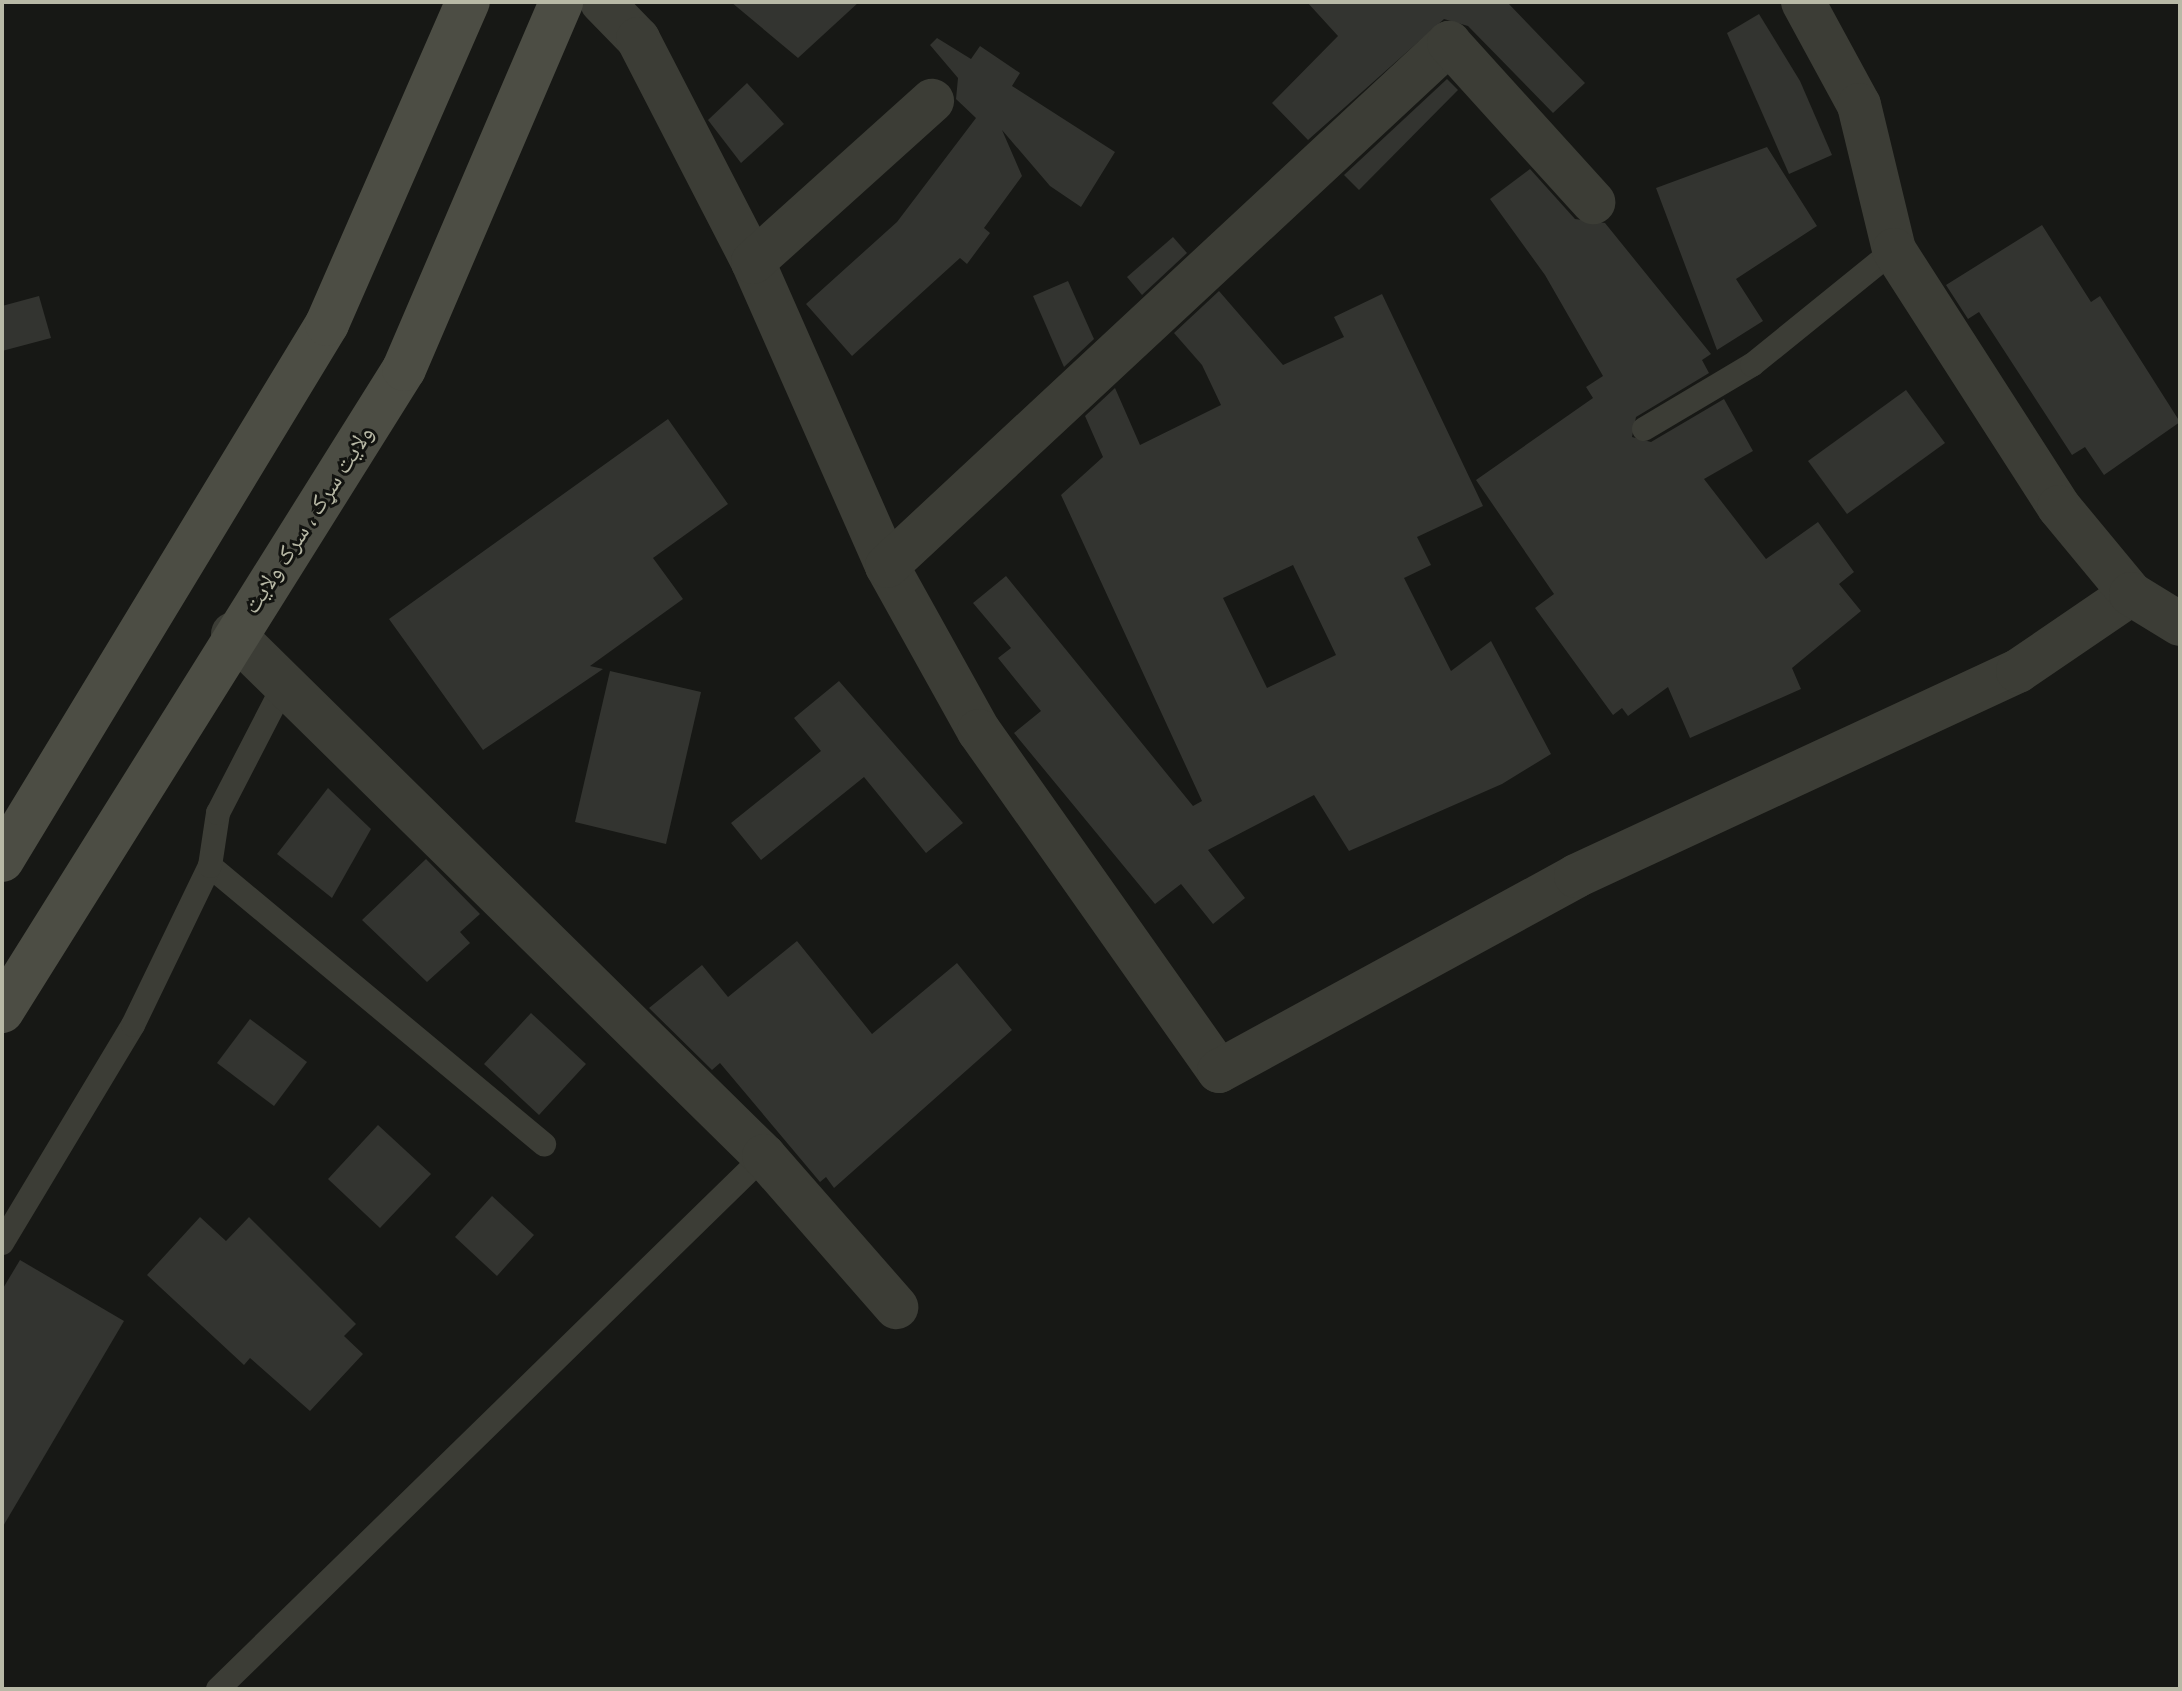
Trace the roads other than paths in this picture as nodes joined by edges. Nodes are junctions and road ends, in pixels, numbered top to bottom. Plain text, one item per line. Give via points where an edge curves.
1 (468, 2) edge
2 (561, 2) edge
3 (602, 2) edge
4 (1803, 2) edge
5 (932, 101) dead end
6 (1593, 202) dead end
7 (1894, 250) junction
8 (753, 262) junction
9 (1644, 429) dead end
10 (887, 566) junction
11 (2131, 594) junction
12 (2180, 624) edge
13 (233, 634) junction
14 (284, 685) junction
15 (2, 860) edge
16 (210, 866) junction
17 (2, 1011) edge
18 (544, 1144) dead end
19 (764, 1156) junction
20 (2, 1243) edge
21 (896, 1307) dead end
22 (218, 1689) edge

1 - 15 main road via 327,324
2 - 13 main road, ولایت سړک ، سرک ولایت via 404,369
3 - 8 street via 638,39
4 - 7 street via 1859,105
5 - 8 street
6 - 10 street via 1449,43
7 - 9 lane via 1752,365
7 - 11 street via 2059,507
8 - 10 street
10 - 11 street via 979,731 1219,1071 1576,876 2018,671
11 - 12 street
13 - 14 street
13 - 17 main road, ولایت سړک ، سرک ولایت
14 - 16 lane via 218,813
14 - 19 street
16 - 18 lane
16 - 20 lane via 123,1045
19 - 21 street
19 - 22 lane

